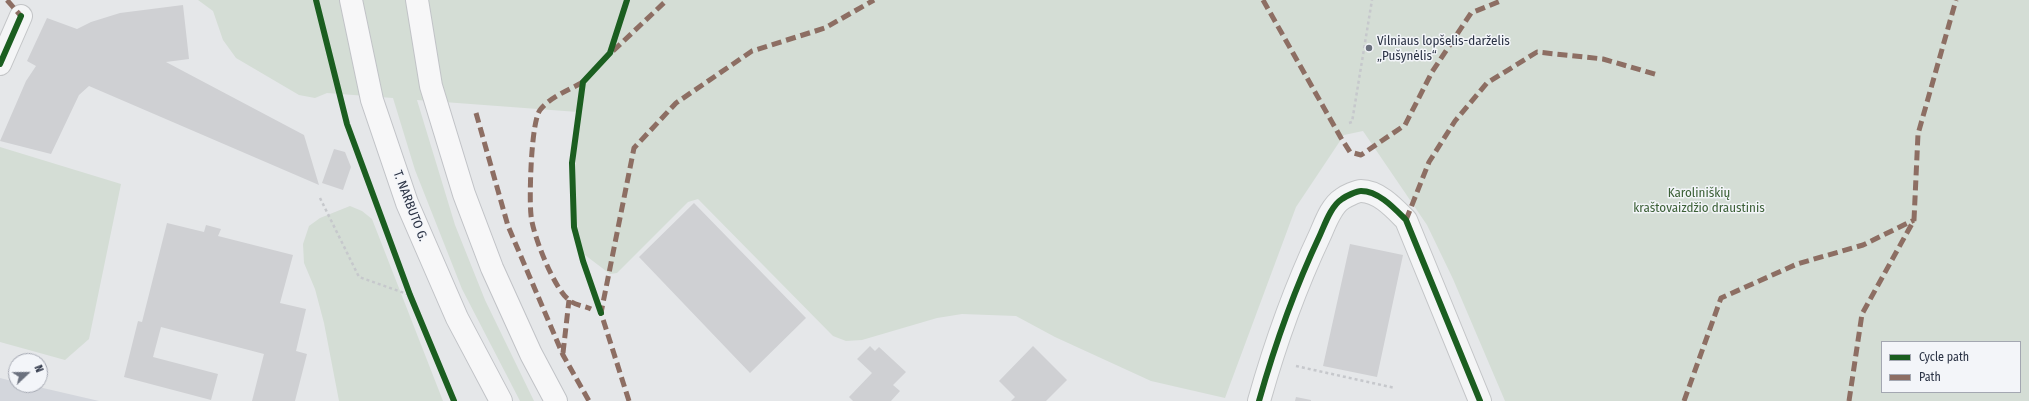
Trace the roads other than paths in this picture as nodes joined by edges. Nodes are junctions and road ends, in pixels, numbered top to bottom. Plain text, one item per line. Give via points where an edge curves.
1 (351, 0) edge
2 (417, 0) edge
3 (21, 16) dead end
4 (0, 64) edge
5 (501, 401) edge
6 (556, 401) edge
7 (1260, 401) edge
8 (1480, 401) edge

1 - 5 main road, T. NARBUTO G. via 372,100 407,203 457,318
2 - 6 main road via 431,86 464,194 492,268 531,354
3 - 4 street
7 - 8 street via 1270,360 1311,253 1329,215 1341,199 1361,191 1372,193 1391,205 1406,220

